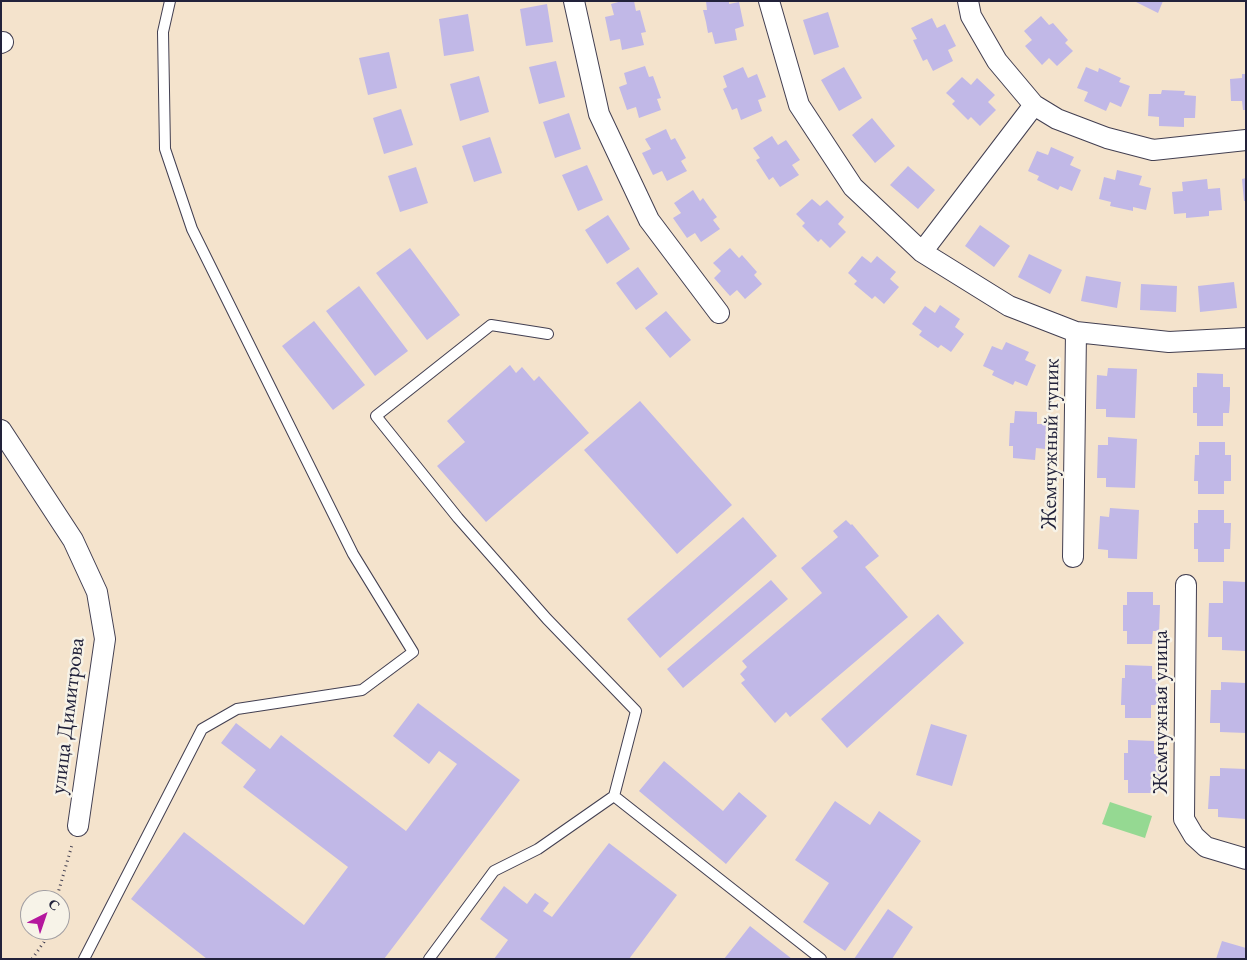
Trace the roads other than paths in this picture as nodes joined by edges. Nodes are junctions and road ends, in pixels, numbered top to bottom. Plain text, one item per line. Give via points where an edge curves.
1 (170, 1) edge
2 (574, 1) edge
3 (769, 1) edge
4 (968, 1) edge
5 (1034, 105) junction
6 (1246, 140) edge
7 (922, 252) junction
8 (719, 313) dead end
9 (1076, 332) junction
10 (548, 334) dead end
11 (1246, 338) edge
12 (1, 430) edge
13 (1073, 557) dead end
14 (1186, 585) dead end
15 (614, 796) junction
16 (78, 826) road end
17 (1246, 859) edge
18 (84, 959) edge
19 (429, 959) edge
20 (821, 959) edge

1 - 18 lane via 163,32 166,150 192,229 352,554 413,652 362,690 237,709 202,729
2 - 8 street via 600,114 648,220
3 - 7 street via 799,105 853,187
4 - 5 street via 971,16 997,61
5 - 6 street via 1057,119 1107,138 1153,150
5 - 7 street
7 - 9 street via 1009,306
9 - 11 street via 1169,342
9 - 13 street, Жемчужный тупик
10 - 15 lane via 490,325 376,416 465,525 548,619 636,711
12 - 16 street, улица Димитрова via 73,540 97,592 105,639
14 - 17 street, Жемчужная улица via 1184,819 1194,836 1206,847
15 - 19 lane via 538,849 494,871
15 - 20 lane

